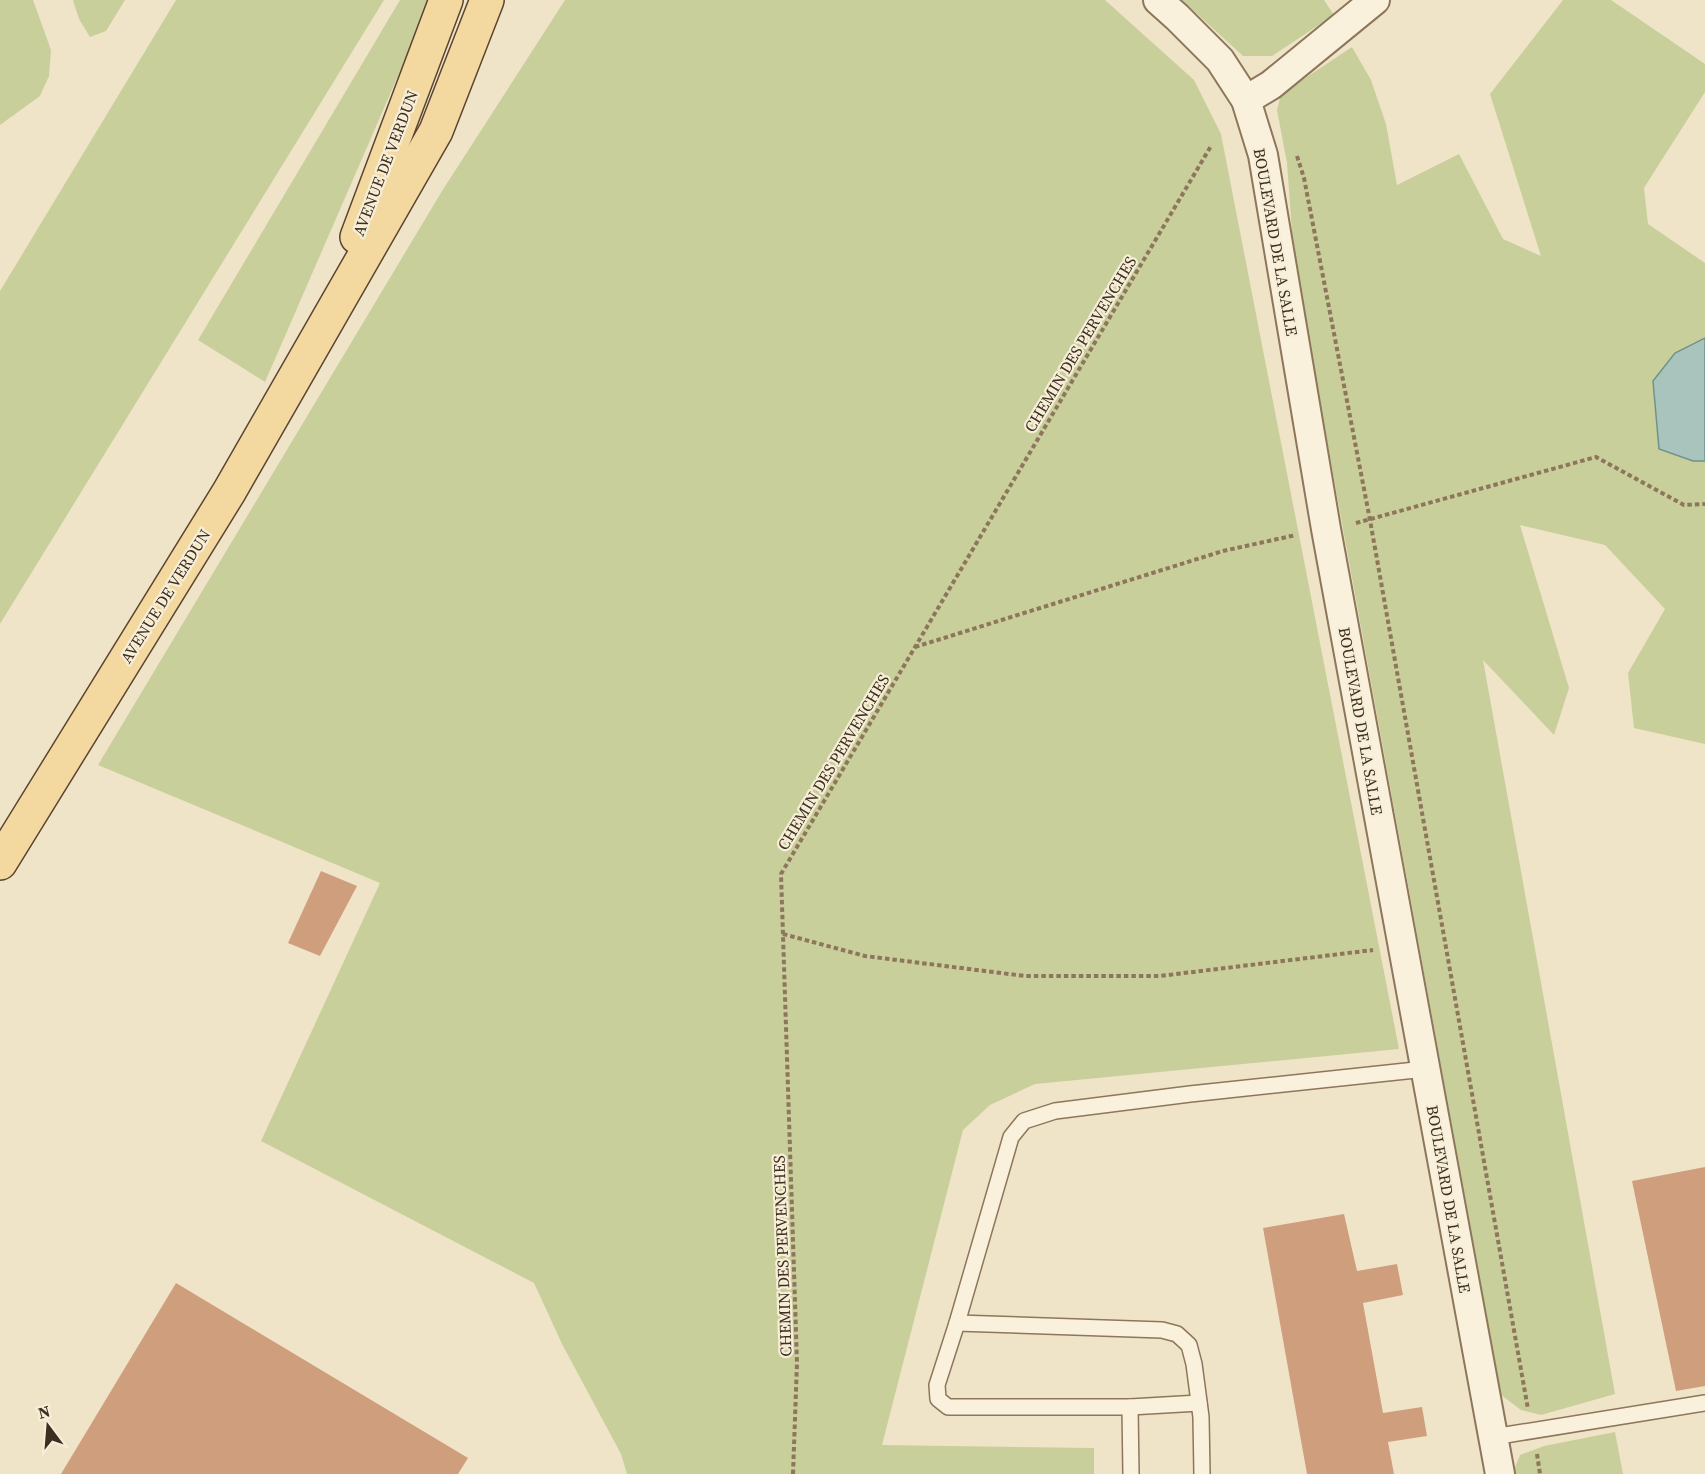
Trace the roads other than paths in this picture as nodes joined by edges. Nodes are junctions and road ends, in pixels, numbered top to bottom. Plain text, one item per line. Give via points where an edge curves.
1 (446, 0) edge
2 (487, 0) edge
3 (1158, 0) edge
4 (1375, 0) edge
5 (1246, 100) junction
6 (324, 326) junction
7 (0, 863) edge
8 (1425, 1069) junction
9 (957, 1323) junction
10 (1199, 1403) junction
11 (1705, 1403) edge
12 (1130, 1407) junction
13 (1493, 1437) junction
14 (1131, 1474) edge
15 (1202, 1474) edge
16 (1500, 1474) edge

1 - 6 main road, AVENUE DE VERDUN
2 - 6 main road, AVENUE DE VERDUN via 436,131
3 - 5 street, BOULEVARD DE LA SALLE via 1220,60
4 - 5 street via 1271,85
5 - 8 street, BOULEVARD DE LA SALLE via 1263,154 1326,529
6 - 7 main road, AVENUE DE VERDUN via 229,492
8 - 9 lane via 1066,1109 1024,1121 1011,1137
8 - 13 street, BOULEVARD DE LA SALLE
9 - 10 lane via 1162,1330 1177,1334 1189,1345
9 - 12 lane via 937,1384 938,1399 948,1407
10 - 12 lane
10 - 15 lane
11 - 13 lane
12 - 14 lane
13 - 16 street, BOULEVARD DE LA SALLE

